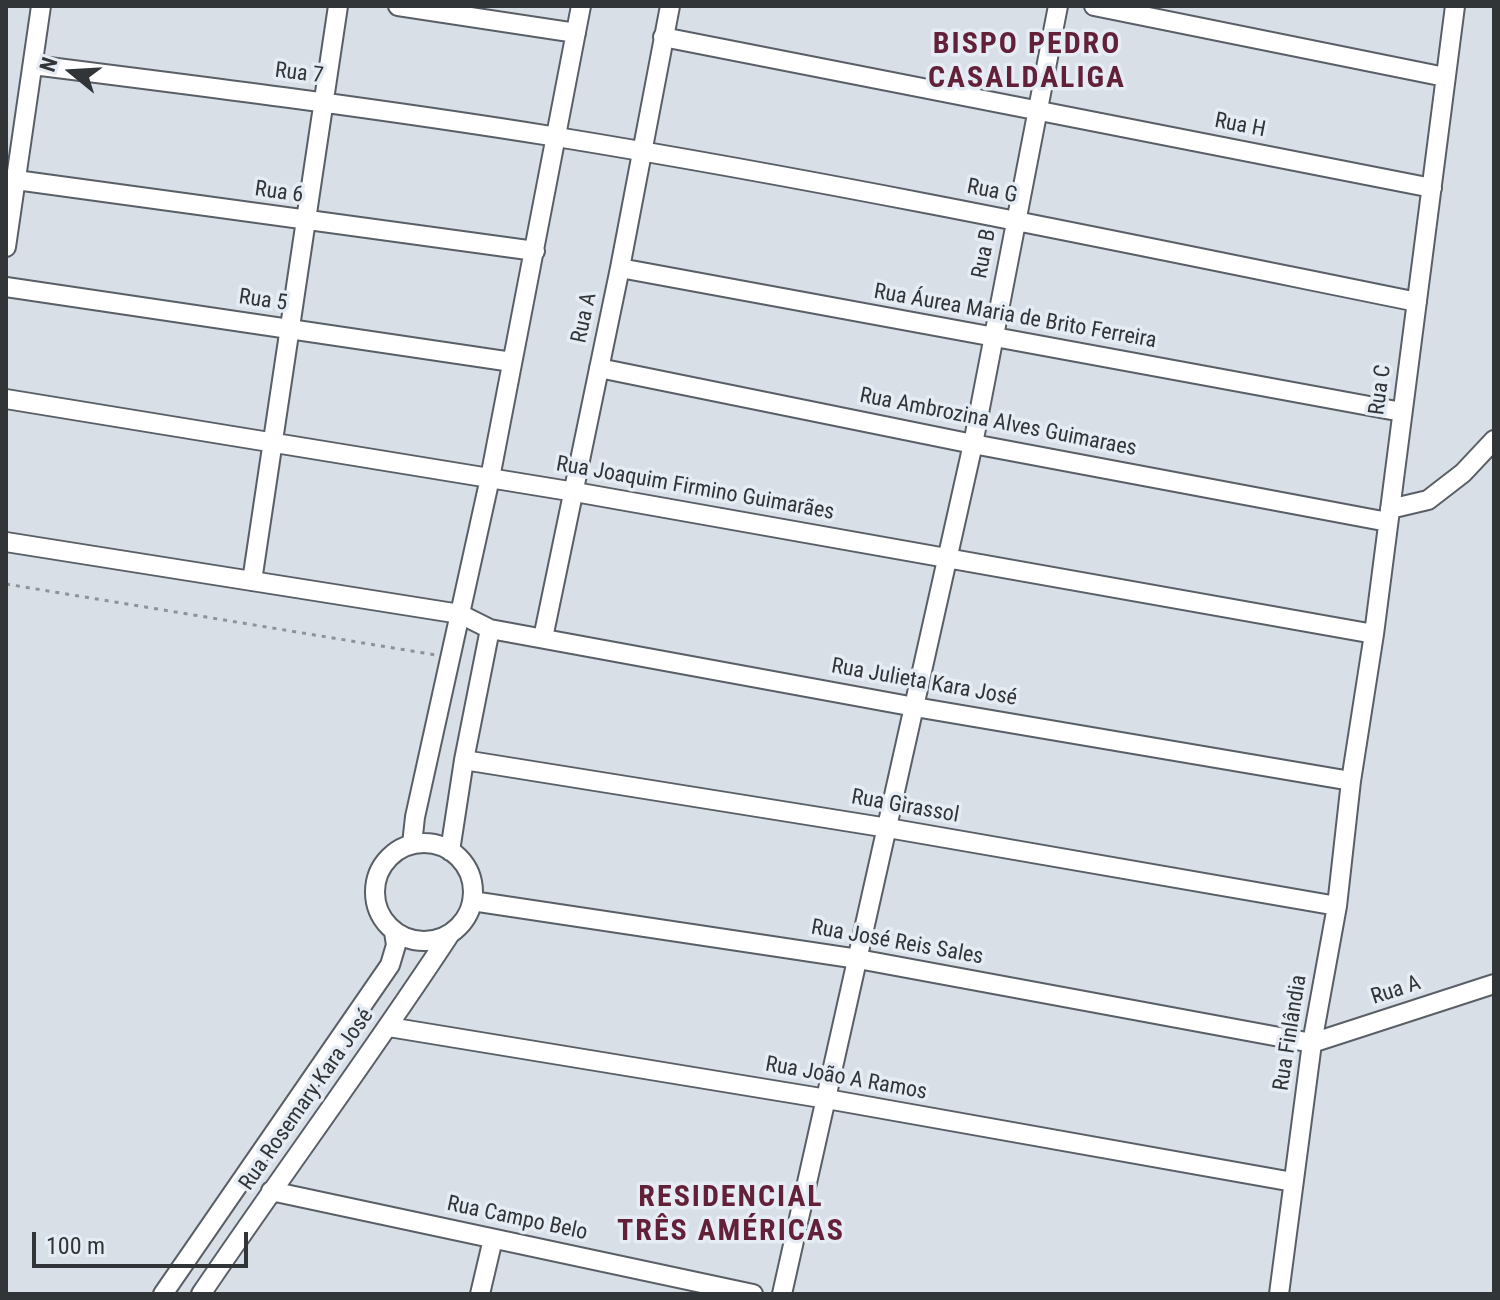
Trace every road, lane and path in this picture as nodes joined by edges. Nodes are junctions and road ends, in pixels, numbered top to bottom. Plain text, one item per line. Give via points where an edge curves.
1 (41, 6) edge
2 (338, 6) edge
3 (398, 6) edge
4 (581, 6) edge
5 (670, 6) edge
6 (1058, 6) edge
7 (1094, 6) edge
8 (1455, 6) edge
9 (576, 33) junction
10 (663, 37) junction
11 (33, 65) junction
12 (1445, 77) junction
13 (324, 101) junction
14 (1038, 111) junction
15 (558, 137) junction
16 (641, 151) junction
17 (16, 180) junction
18 (1432, 188) junction
19 (306, 221) junction
20 (1016, 221) junction
21 (6, 247) edge
22 (535, 251) junction
23 (620, 268) junction
24 (6, 287) edge
25 (1417, 302) junction
26 (290, 329) junction
27 (993, 337) junction
28 (512, 362) junction
29 (599, 368) junction
30 (6, 399) edge
31 (1402, 412) junction
32 (1494, 440) edge
33 (273, 442) junction
34 (973, 444) junction
35 (490, 478) junction
36 (575, 492) junction
37 (1389, 516) junction
38 (6, 542) edge
39 (947, 559) junction
40 (252, 581) junction
41 (6, 584) edge
42 (460, 614) junction
43 (490, 629) junction
44 (1374, 634) junction
45 (543, 638) junction
46 (452, 657) junction
47 (915, 707) junction
48 (464, 760) junction
49 (1351, 781) junction
50 (888, 828) junction
51 (412, 844) junction
52 (450, 851) junction
53 (472, 901) junction
54 (1337, 906) junction
55 (394, 932) junction
56 (450, 934) junction
57 (858, 959) junction
58 (1494, 984) edge
59 (389, 1027) junction
60 (1312, 1043) junction
61 (827, 1099) junction
62 (1293, 1182) junction
63 (271, 1191) junction
64 (493, 1239) junction
65 (163, 1294) edge
66 (201, 1294) edge
67 (480, 1294) edge
68 (753, 1294) edge
69 (782, 1294) edge
70 (1279, 1294) edge

1 - 11 street
2 - 13 street
3 - 9 street
4 - 9 street
5 - 10 street, Rua A
6 - 14 street, Rua B
7 - 12 street
8 - 12 street, Rua C
9 - 15 street
10 - 14 street, Rua H
10 - 16 street, Rua A
11 - 13 street, Rua 7
11 - 17 street
12 - 18 street, Rua C
13 - 15 street, Rua 7
13 - 19 street
14 - 18 street, Rua H
14 - 20 street, Rua B
15 - 16 street, Rua G
15 - 22 street
16 - 20 street, Rua G
16 - 23 street, Rua A
17 - 19 street, Rua 6
17 - 21 street
18 - 25 street, Rua C
19 - 22 street, Rua 6
19 - 26 street
20 - 25 street, Rua G
20 - 27 street, Rua B
22 - 28 street
23 - 27 street, Rua Áurea Maria de Brito Ferreira
23 - 29 street, Rua A
24 - 26 street, Rua 5
25 - 31 street, Rua C
26 - 28 street, Rua 5
26 - 33 street
27 - 31 street, Rua Áurea Maria de Brito Ferreira
27 - 34 street, Rua B
28 - 35 street
29 - 34 street, Rua Ambrozina Alves Guimaraes
29 - 36 street, Rua A
30 - 33 street, Rua Joaquim Firmino Guimarães
31 - 37 street, Rua C
32 - 37 street via 1428,500
33 - 35 street, Rua Joaquim Firmino Guimarães
33 - 40 street
34 - 37 street, Rua Ambrozina Alves Guimaraes
34 - 39 street, Rua B
35 - 36 street, Rua Joaquim Firmino Guimarães
35 - 42 street
36 - 39 street, Rua Joaquim Firmino Guimarães
36 - 45 street, Rua A
37 - 44 street, Rua C
38 - 40 street, Rua Julieta Kara José
39 - 44 street, Rua Joaquim Firmino Guimarães
39 - 47 street, Rua B
40 - 42 street, Rua Julieta Kara José
41 - 46 path
42 - 43 street, Rua Julieta Kara José
42 - 46 street
43 - 45 street, Rua Julieta Kara José
43 - 48 street
44 - 49 street, Rua C
45 - 47 street, Rua Julieta Kara José
46 - 51 street
47 - 49 street, Rua Julieta Kara José
47 - 50 street, Rua B
48 - 50 street, Rua Girassol
48 - 52 street
49 - 54 street, Rua Finlândia
50 - 54 street, Rua Girassol
50 - 57 street, Rua B
51 - 52 street
51 - 55 street via 388,858 376,882 378,910
52 - 53 street via 466,867
53 - 56 street, Rua Rosemary Kara José
53 - 57 street, Rua José Reis Sales
54 - 60 street, Rua Finlândia
55 - 56 street via 421,941
55 - 65 street, Rua Rosemary Kara José via 390,965
56 - 59 street, Rua Rosemary Kara José
57 - 60 street, Rua José Reis Sales
57 - 61 street, Rua B
58 - 60 street, Rua A
59 - 61 street, Rua João A Ramos
59 - 63 street, Rua Rosemary Kara José
60 - 62 street, Rua Finlândia
61 - 62 street, Rua João A Ramos
61 - 69 street, Rua B
62 - 70 street, Rua Finlândia
63 - 64 street, Rua Campo Belo
63 - 66 street, Rua Rosemary Kara José
64 - 67 street
64 - 68 street, Rua Campo Belo

